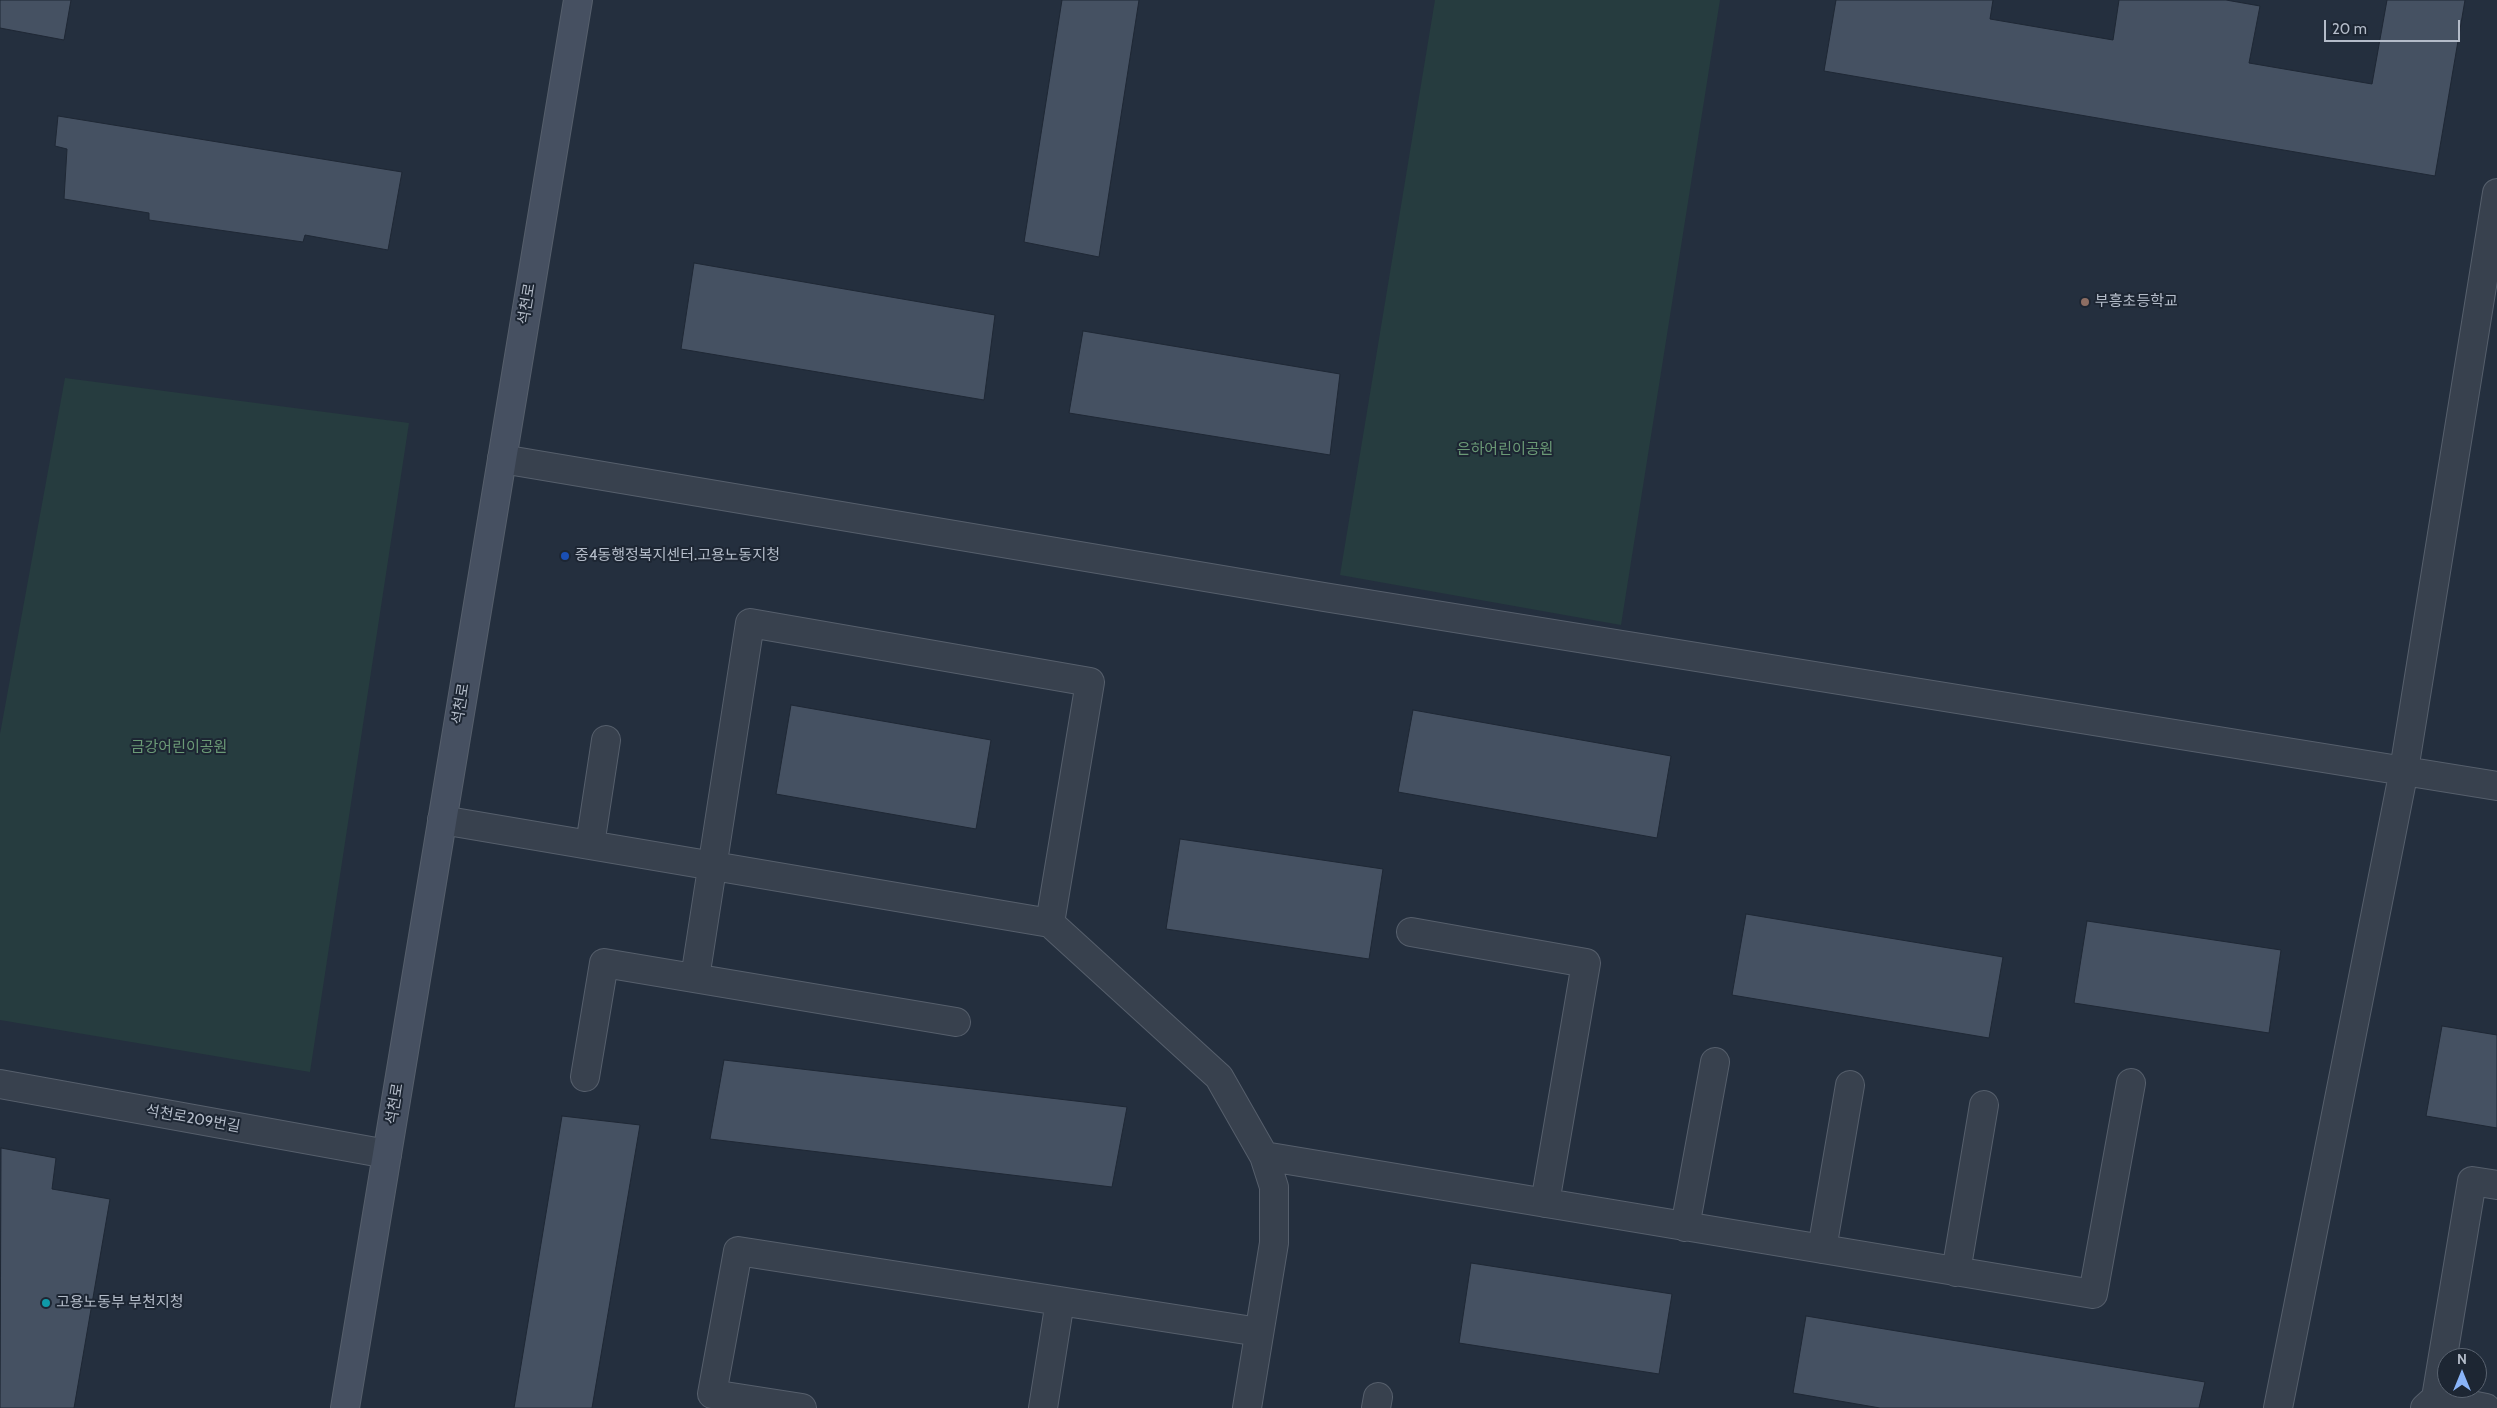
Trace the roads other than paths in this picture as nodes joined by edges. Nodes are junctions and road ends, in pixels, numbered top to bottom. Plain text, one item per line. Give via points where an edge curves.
1 (578, 0) edge
2 (2497, 193) edge
3 (502, 459) junction
4 (606, 740) dead end
5 (2404, 770) junction
6 (2497, 786) edge
7 (442, 820) junction
8 (590, 845) junction
9 (713, 866) junction
10 (1050, 923) junction
11 (1411, 932) dead end
12 (695, 978) junction
13 (956, 1022) dead end
14 (1715, 1062) dead end
15 (585, 1076) dead end
16 (2130, 1083) dead end
17 (0, 1084) edge
18 (1850, 1085) dead end
19 (1984, 1105) dead end
20 (386, 1154) junction
21 (1264, 1156) junction
22 (2497, 1185) edge
23 (1545, 1203) junction
24 (1685, 1226) junction
25 (1822, 1249) junction
26 (1956, 1272) junction
27 (1060, 1301) junction
28 (1259, 1332) junction
29 (2431, 1403) edge
30 (345, 1408) edge
31 (802, 1408) edge
32 (1043, 1408) edge
33 (1247, 1408) edge
34 (2278, 1408) edge
35 (2486, 1408) edge

1 - 3 street, 석천로
2 - 5 street
3 - 5 street via 1334,598
3 - 7 street, 석천로
4 - 8 street
5 - 6 street
5 - 34 street
7 - 8 street
7 - 20 street, 석천로
8 - 9 street
9 - 10 street
9 - 10 street via 750,623 1090,682
9 - 12 street
10 - 21 street via 1219,1076
11 - 23 street via 1586,963
12 - 13 street
12 - 15 street via 604,963
14 - 24 street
16 - 26 street via 2093,1294
17 - 20 street, 석천로209번길
18 - 25 street
19 - 26 street
20 - 30 street, 석천로
21 - 23 street
21 - 28 street via 1274,1187 1274,1243
22 - 29 street via 2472,1181
23 - 24 street
24 - 25 street
25 - 26 street
27 - 28 street
27 - 31 street via 738,1251 712,1394
27 - 32 street
28 - 33 street
29 - 35 street

